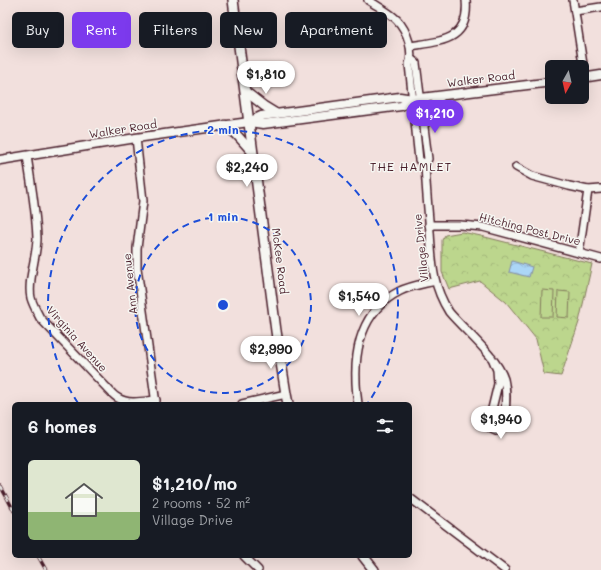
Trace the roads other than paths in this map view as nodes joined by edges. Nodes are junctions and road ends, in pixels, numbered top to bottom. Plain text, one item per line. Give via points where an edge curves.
1 (233, 0) edge
2 (368, 0) edge
3 (466, 0) edge
4 (573, 0) edge
5 (601, 7) edge
6 (575, 10) junction
7 (410, 46) junction
8 (582, 60) edge
9 (601, 75) edge
10 (589, 77) edge
11 (545, 83) edge
12 (245, 91) junction
13 (442, 96) junction
14 (417, 99) junction
15 (277, 114) junction
16 (249, 122) junction
17 (225, 125) junction
18 (425, 130) junction
19 (136, 138) junction
20 (253, 153) junction
21 (27, 156) junction
22 (0, 160) edge
23 (424, 164) junction
24 (516, 167) dead end
25 (601, 189) edge
26 (588, 190) junction
27 (429, 225) junction
28 (579, 253) junction
29 (601, 259) edge
30 (435, 281) junction
31 (492, 358) junction
32 (286, 394) junction
33 (156, 402) edge
34 (251, 402) edge
35 (288, 402) edge
36 (358, 402) edge
37 (412, 500) edge
38 (246, 558) edge
39 (365, 558) edge
40 (258, 570) edge
41 (374, 570) edge
42 (505, 570) edge

1 - 12 main road, McKee Road
2 - 7 street via 387,11 400,23
3 - 7 street via 464,22 456,34 441,42
4 - 6 street
5 - 6 street
6 - 8 street
7 - 14 street via 409,64
9 - 10 street
11 - 13 street, Walker Road
12 - 15 street
12 - 16 main road, McKee Road
13 - 14 street, Walker Road
13 - 18 street via 430,109
14 - 15 street, Walker Road via 400,97
14 - 16 street, Walker Road via 401,106 263,124
14 - 18 street, Village Drive
14 - 23 street, Village Drive via 420,160
15 - 16 street, Walker Road via 261,116
16 - 17 street, Walker Road
16 - 20 main road, McKee Road
17 - 19 street, Walker Road
17 - 20 street
18 - 23 street, Village Drive via 428,159
19 - 21 street, Walker Road
19 - 33 street, Ann Avenue via 143,201 137,268
20 - 32 main road, McKee Road
21 - 22 street, Walker Road
21 - 33 street, Virginia Avenue via 37,252 30,291 40,318 117,398 131,402
23 - 27 street, Village Drive
24 - 26 street via 532,176
25 - 26 street
26 - 28 street
27 - 28 street, Hitching Post Drive via 460,224 483,227
27 - 30 street, Village Drive
28 - 29 street, Hitching Post Drive
30 - 31 street, Village Drive via 449,312
30 - 36 street via 400,291 382,303 368,321 358,347
31 - 31 street, Village Drive via 497,370 498,384 488,425 496,431 504,424 507,396 503,378
32 - 34 street
32 - 35 main road, McKee Road
37 - 42 street
38 - 40 street
39 - 41 main road

